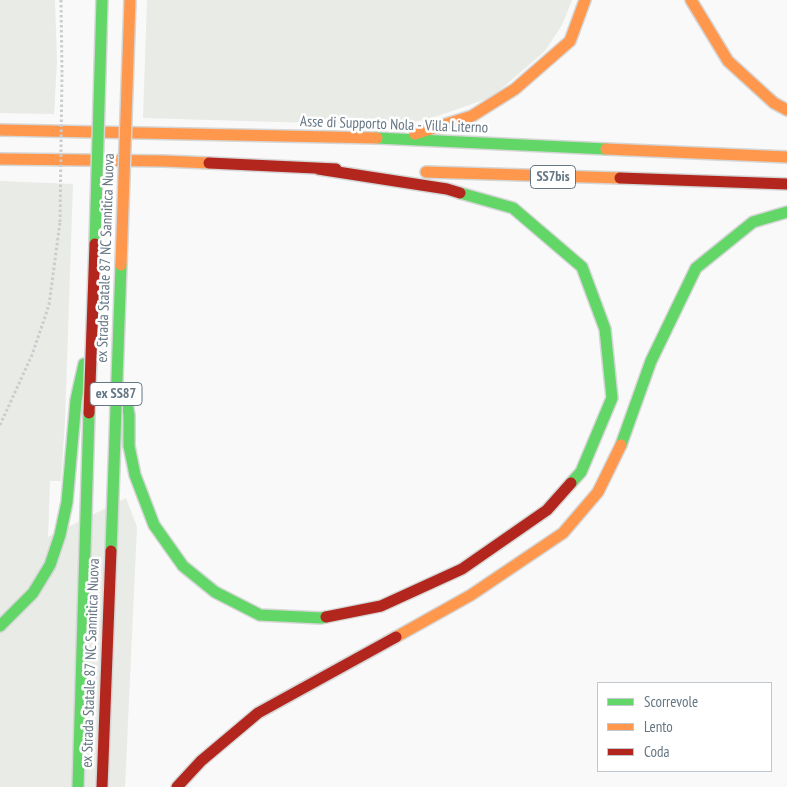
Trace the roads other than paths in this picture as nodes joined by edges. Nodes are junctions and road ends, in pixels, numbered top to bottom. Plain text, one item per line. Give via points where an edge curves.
1 (102, 0) edge
2 (130, 0) edge
3 (585, 0) edge
4 (691, 0) edge
5 (787, 110) edge
6 (0, 130) edge
7 (400, 140) junction
8 (787, 157) edge
9 (0, 158) edge
10 (318, 169) junction
11 (787, 184) edge
12 (787, 212) edge
13 (92, 323) junction
14 (118, 347) junction
15 (0, 626) edge
16 (78, 787) edge
17 (102, 787) edge
18 (177, 787) edge

1 - 13 highway, ex Strada Statale 87 NC Sannitica Nuova / ex SS87, bridge
2 - 14 highway, ex Strada Statale 87 NC Sannitica Nuova / ex SS87, bridge
3 - 7 highway via 570,41 514,89 472,116
4 - 5 highway via 728,61 774,103
6 - 7 highway, Asse di Supporto Nola - Villa Literno / SS7bis
7 - 8 highway, Asse di Supporto Nola - Villa Literno / SS7bis
9 - 10 highway, SS7bis via 164,161
10 - 11 highway, SS7bis
10 - 14 highway, bridge via 447,189 513,208 582,267 605,329 612,398 581,472 547,510 462,569 381,606 321,618 260,615 215,592 184,566 154,525 133,466
12 - 18 highway via 754,222 696,268 651,362 623,442 598,492 563,533 472,595 258,713 201,760
13 - 15 highway, bridge via 76,400 67,502 60,535 50,565 33,593
13 - 16 highway, ex Strada Statale 87 NC Sannitica Nuova / ex SS87, bridge
14 - 17 highway, ex Strada Statale 87 NC Sannitica Nuova / ex SS87, bridge

